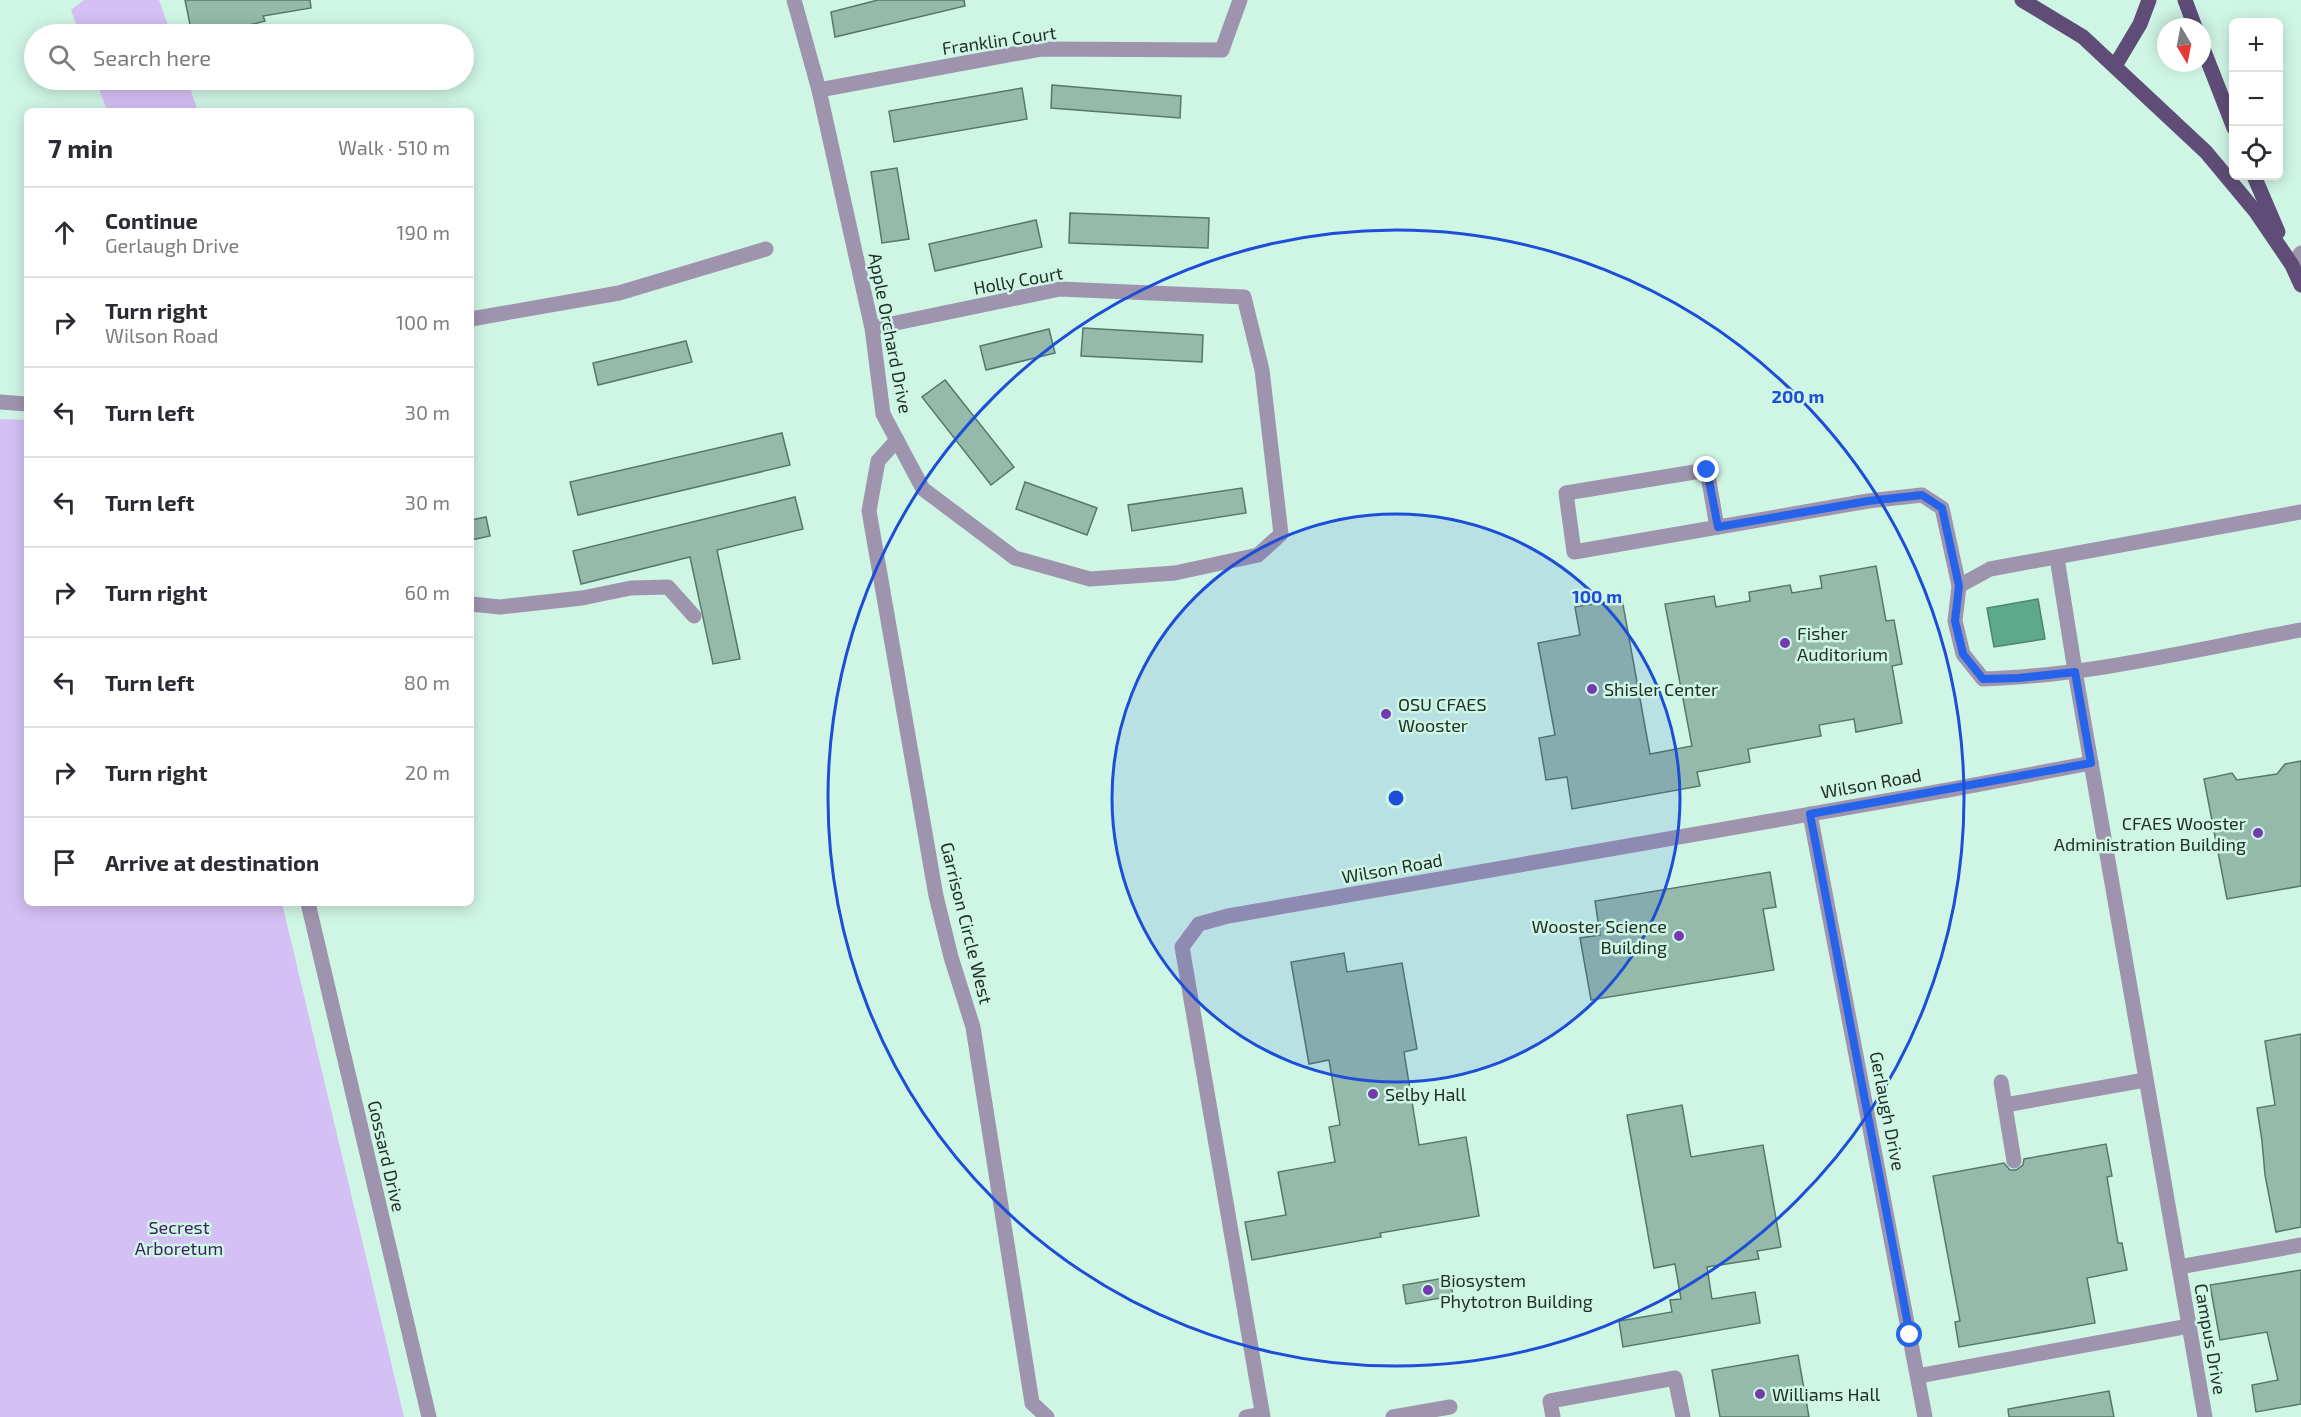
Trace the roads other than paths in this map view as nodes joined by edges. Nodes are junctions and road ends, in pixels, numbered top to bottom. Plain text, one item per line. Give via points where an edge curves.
1 (794, 0) edge
2 (1240, 0) edge
3 (2022, 0) edge
4 (2149, 0) edge
5 (2186, 0) edge
6 (2192, 18) edge
7 (2115, 66) junction
8 (2211, 69) edge
9 (819, 90) junction
10 (2233, 126) edge
11 (2256, 180) edge
12 (766, 249) dead end
13 (2296, 259) edge
14 (2301, 285) edge
15 (474, 319) edge
16 (872, 328) junction
17 (0, 402) edge
18 (24, 404) edge
19 (897, 440) junction
20 (2301, 512) edge
21 (1718, 527) junction
22 (1258, 555) joint
23 (2057, 558) junction
24 (1959, 586) junction
25 (474, 604) edge
26 (694, 616) dead end
27 (2301, 630) edge
28 (2075, 672) junction
29 (2091, 763) junction
30 (1810, 814) junction
31 (309, 906) edge
32 (2145, 1080) junction
33 (2001, 1082) dead end
34 (2005, 1105) junction
35 (2014, 1161) dead end
36 (2301, 1245) edge
37 (2179, 1267) junction
38 (2189, 1326) junction
39 (1918, 1376) junction
40 (1450, 1407) dead end
41 (1263, 1416) edge
42 (429, 1417) edge
43 (1047, 1417) edge
44 (1246, 1417) edge
45 (1393, 1417) edge
46 (1553, 1417) edge
47 (1683, 1417) edge
48 (1925, 1417) edge
49 (2205, 1417) edge

1 - 9 street, Apple Orchard Drive
2 - 9 street, Franklin Court via 1222,50 1041,49
3 - 7 main road via 2083,37
4 - 7 main road
5 - 6 main road
7 - 13 main road via 2206,152
8 - 10 main road
9 - 16 street, Apple Orchard Drive
11 - 13 main road
12 - 15 street via 619,293
13 - 14 main road
16 - 19 street, Apple Orchard Drive via 883,414
16 - 22 street, Holly Court via 1060,289 1244,297 1262,370 1281,534
17 - 18 street
19 - 22 street, Apple Orchard Drive via 923,489 1015,558 1090,579 1175,573
19 - 43 street, Garrison Circle West via 878,461 869,511 936,896 973,1027 1032,1403
20 - 23 street
21 - 21 street via 1707,470 1566,493 1574,552
21 - 24 street via 1922,495 1942,508
23 - 24 street via 1990,569
23 - 28 street, Campus Drive
24 - 28 street via 1955,621 1963,654 1983,679
25 - 26 street via 500,607 631,588 668,587
27 - 28 street
28 - 29 street, Campus Drive
29 - 30 street, Wilson Road
29 - 32 street, Campus Drive
30 - 39 street, Gerlaugh Drive
30 - 41 street, Wilson Road via 1228,915 1199,924 1182,947
31 - 42 street, Gossard Drive
32 - 34 street
32 - 37 street, Campus Drive
33 - 34 street
34 - 35 street
36 - 37 street
37 - 38 street, Campus Drive
38 - 39 street
38 - 49 street, Campus Drive
39 - 48 street, Gerlaugh Drive
40 - 45 street
41 - 44 street
46 - 47 street via 1550,1401 1675,1378

